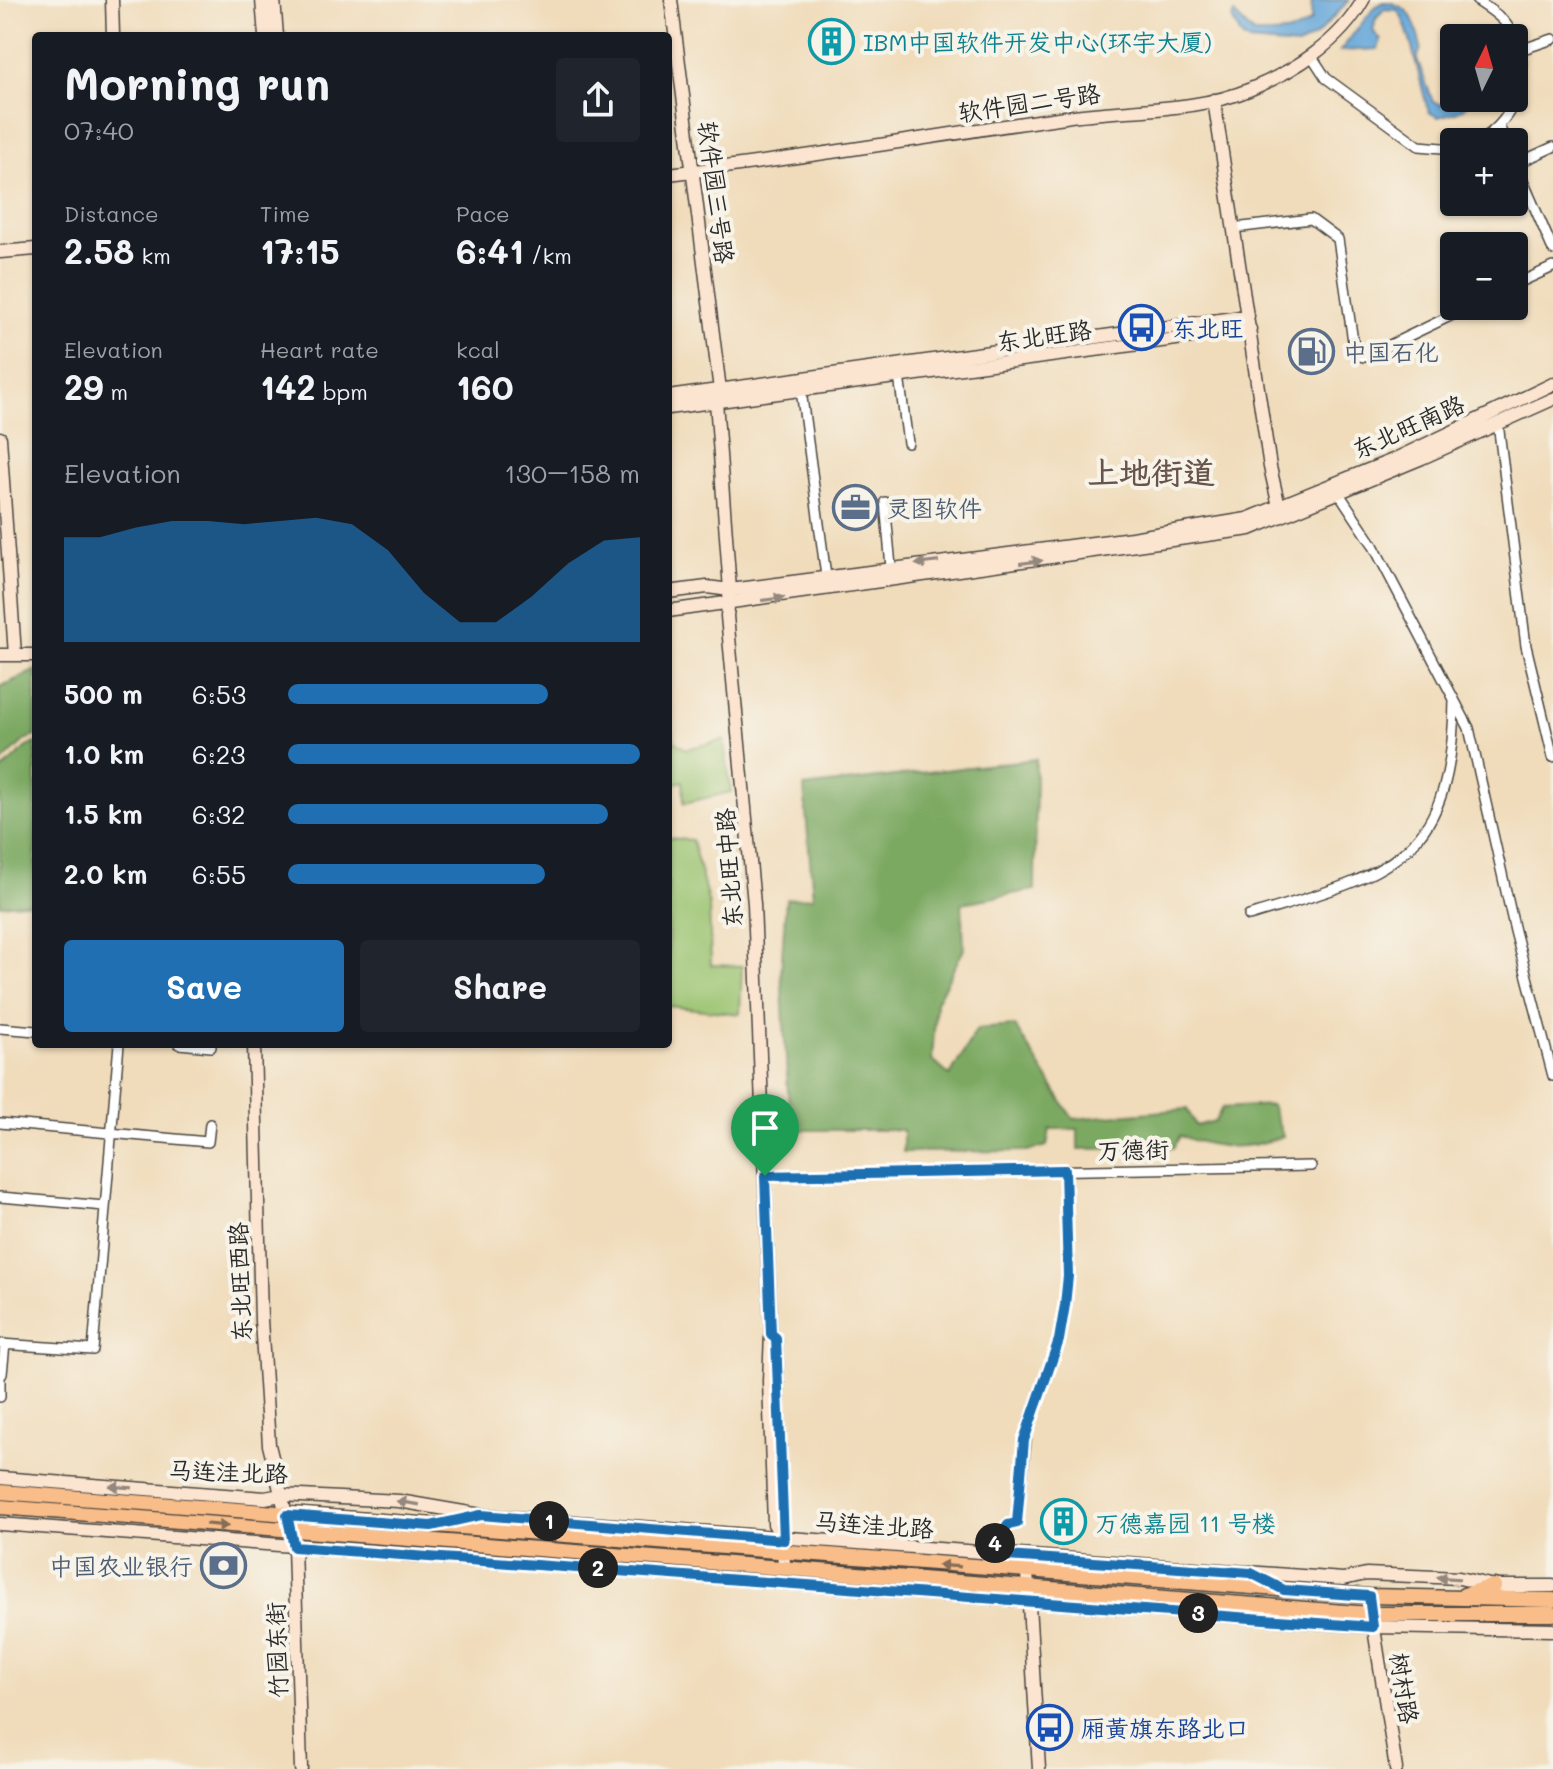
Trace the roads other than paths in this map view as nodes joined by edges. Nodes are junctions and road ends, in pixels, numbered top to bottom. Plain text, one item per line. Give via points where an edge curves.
1 (112, 0) edge
2 (262, 0) edge
3 (274, 0) edge
4 (671, 0) edge
5 (1363, 0) edge
6 (1476, 0) edge
7 (1506, 24) edge
8 (113, 32) edge
9 (265, 32) edge
10 (277, 32) edge
11 (1553, 39) edge
12 (1528, 47) edge
13 (1311, 55) junction
14 (1214, 100) junction
15 (1508, 112) edge
16 (1500, 128) edge
17 (1553, 147) edge
18 (1440, 148) edge
19 (1528, 157) edge
20 (692, 172) junction
21 (672, 174) edge
22 (1528, 192) edge
23 (1234, 228) junction
24 (32, 249) edge
25 (1553, 250) edge
26 (0, 252) edge
27 (1553, 267) edge
28 (1528, 279) edge
29 (1442, 320) edge
30 (1249, 323) junction
31 (899, 376) junction
32 (1553, 384) edge
33 (801, 390) junction
34 (718, 396) junction
35 (672, 397) edge
36 (1553, 399) edge
37 (672, 407) edge
38 (1498, 423) junction
39 (0, 438) edge
40 (908, 443) dead end
41 (1338, 492) junction
42 (885, 502) dead end
43 (1280, 510) junction
44 (891, 567) junction
45 (826, 576) junction
46 (730, 590) junction
47 (672, 591) edge
48 (728, 605) junction
49 (672, 611) edge
50 (0, 655) edge
51 (15, 655) junction
52 (32, 655) edge
53 (1454, 696) junction
54 (1553, 757) edge
55 (1249, 916) dead end
56 (0, 1028) edge
57 (32, 1031) edge
58 (119, 1048) edge
59 (254, 1048) edge
60 (1553, 1076) edge
61 (0, 1123) edge
62 (210, 1124) dead end
63 (112, 1134) junction
64 (1311, 1166) dead end
65 (1065, 1170) junction
66 (765, 1176) junction
67 (0, 1197) edge
68 (105, 1206) junction
69 (2, 1344) edge
70 (1, 1374) edge
71 (0, 1397) edge
72 (0, 1478) edge
73 (0, 1492) edge
74 (184, 1492) junction
75 (281, 1495) junction
76 (0, 1507) edge
77 (225, 1510) junction
78 (287, 1515) junction
79 (481, 1515) junction
80 (0, 1524) edge
81 (431, 1526) junction
82 (291, 1530) junction
83 (294, 1547) junction
84 (784, 1554) junction
85 (986, 1554) junction
86 (840, 1572) junction
87 (1251, 1573) junction
88 (1366, 1574) junction
89 (1027, 1586) junction
90 (1494, 1586) junction
91 (1553, 1586) edge
92 (886, 1589) junction
93 (1284, 1590) junction
94 (1369, 1596) junction
95 (1448, 1600) junction
96 (1553, 1600) edge
97 (1553, 1614) edge
98 (1372, 1620) junction
99 (1553, 1630) edge
100 (301, 1769) edge
101 (1039, 1769) edge
102 (1396, 1769) edge

1 - 8 street
2 - 9 street
3 - 10 street
4 - 20 street, 软件园三号路
5 - 13 street, 软件园二号路 via 1334,37
6 - 7 street
11 - 12 street
13 - 14 street, 软件园二号路 via 1250,90
13 - 18 street via 1326,78 1419,146
14 - 20 street, 软件园二号路 via 1067,116
14 - 23 street
15 - 16 street
17 - 19 street
20 - 21 street, 软件园二号路
20 - 34 street, 软件园三号路
22 - 25 street
23 - 29 street via 1311,219 1338,239 1355,355 1365,357
23 - 30 street
24 - 26 street
27 - 28 street
30 - 31 street, 东北旺路
30 - 34 street, 东北旺路
30 - 43 street
31 - 33 street, 东北旺路
31 - 40 street
32 - 43 street, 东北旺南路
33 - 34 street, 东北旺路
33 - 45 street
34 - 35 street, 东北旺路
34 - 37 street, 东北旺路
34 - 46 street, 东北旺中路
36 - 38 street, 东北旺南路
38 - 41 street, 东北旺南路
38 - 54 street via 1526,646
39 - 51 street
41 - 43 street, 东北旺南路
41 - 53 street via 1372,543
42 - 44 street
43 -> 44 street via 1132,538
48 -> 43 street via 1219,536 1250,529
44 - 45 street
45 - 46 street
46 - 47 street
46 - 48 street, 东北旺中路
48 - 49 street
48 - 66 street, 东北旺中路 via 754,904
50 - 51 street
51 - 52 street
53 - 55 street via 1450,773 1437,810 1416,841 1388,867 1358,882
53 - 60 street via 1469,728
56 - 57 street
58 - 63 street
59 - 75 street, 东北旺西路 via 261,1320 269,1445
61 - 63 street
62 - 63 street via 208,1142
63 - 68 street
64 - 65 street, 万德街
65 - 66 street, 万德街
65 - 85 street via 1068,1276 1059,1340 1028,1424 1017,1523 1008,1525
66 - 84 street, 东北旺中路
67 - 68 street
68 - 69 street via 93,1350
69 - 70 street
70 - 71 street
74 -> 72 street, 马连洼北路
73 - 77 main road, 马连洼北路
74 - 75 street, 马连洼北路
74 - 77 street
75 - 78 street, 东北旺西路
79 -> 75 street, 马连洼北路 via 399,1501
76 -> 82 main road, 马连洼北路
77 - 78 main road, 马连洼北路
78 - 81 main road, 马连洼北路
78 - 82 street, 东北旺西路
79 - 81 street
79 - 84 street, 马连洼北路
80 - 83 street, 马连洼北路
81 - 84 main road, 马连洼北路
82 - 83 street, 竹园东街
82 - 84 main road, 马连洼北路
83 - 92 street, 马连洼北路
83 - 100 street, 竹园东街
84 - 85 street, 马连洼北路
84 - 86 main road, 马连洼北路
89 -> 84 main road, 马连洼北路
85 - 87 street, 马连洼北路
85 - 89 street
86 - 89 main road, 马连洼北路
86 - 92 street
87 - 88 street, 马连洼北路 via 1343,1579
87 - 93 main road
90 -> 88 street, 马连洼北路 via 1459,1578
88 - 94 street, 树村路
89 - 92 street, 马连洼北路
89 - 93 main road, 马连洼北路
89 - 98 main road, 马连洼北路
89 - 101 street
90 - 91 street, 马连洼北路
90 - 95 main road
93 - 94 main road, 马连洼北路
94 - 95 main road, 马连洼北路
94 - 98 street, 树村路
95 - 96 main road, 马连洼北路
97 - 98 main road, 马连洼北路
98 - 99 street, 马连洼北路
98 - 102 street, 树村路

